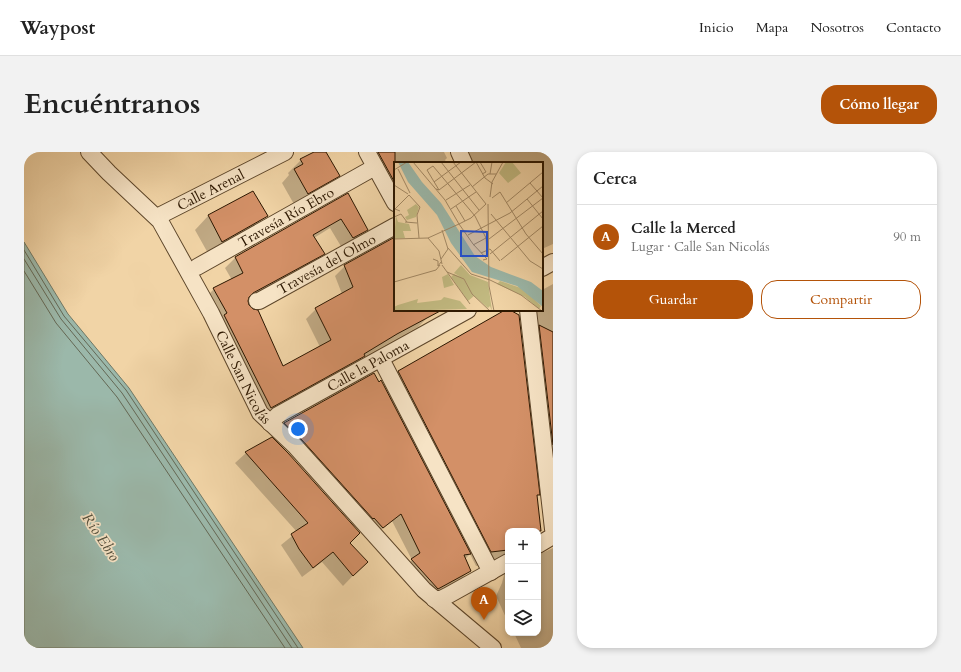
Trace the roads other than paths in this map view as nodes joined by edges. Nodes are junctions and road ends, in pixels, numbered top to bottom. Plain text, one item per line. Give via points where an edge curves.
1 (90, 152) edge
2 (284, 152) edge
3 (368, 152) edge
4 (459, 152) edge
5 (464, 162) edge
6 (375, 167) junction
7 (394, 201) edge
8 (157, 217) junction
9 (394, 227) edge
10 (553, 262) edge
11 (543, 267) edge
12 (197, 268) dead end
13 (257, 301) dead end
14 (464, 311) edge
15 (528, 311) edge
16 (452, 314) edge
17 (381, 359) junction
18 (270, 423) junction
19 (553, 529) edge
20 (553, 536) edge
21 (541, 543) edge
22 (505, 564) edge
23 (491, 572) junction
24 (434, 600) junction
25 (493, 648) edge

1 - 8 street, Calle San Nicolás
2 - 8 street, Calle Arenal
3 - 6 street
4 - 5 street
6 - 7 street
6 - 12 street, Travesía Río Ebro
8 - 18 street, Calle San Nicolás via 211,313 260,413
9 - 13 street, Travesía del Olmo
10 - 11 street
14 - 16 street, Calle la Paloma
15 - 19 street
16 - 17 street, Calle la Paloma
17 - 18 street, Calle la Paloma via 278,415
17 - 23 street
18 - 24 street, Calle San Nicolás via 295,446
20 - 21 street
22 - 23 street
23 - 24 street via 441,599
24 - 25 street, Calle San Nicolás

